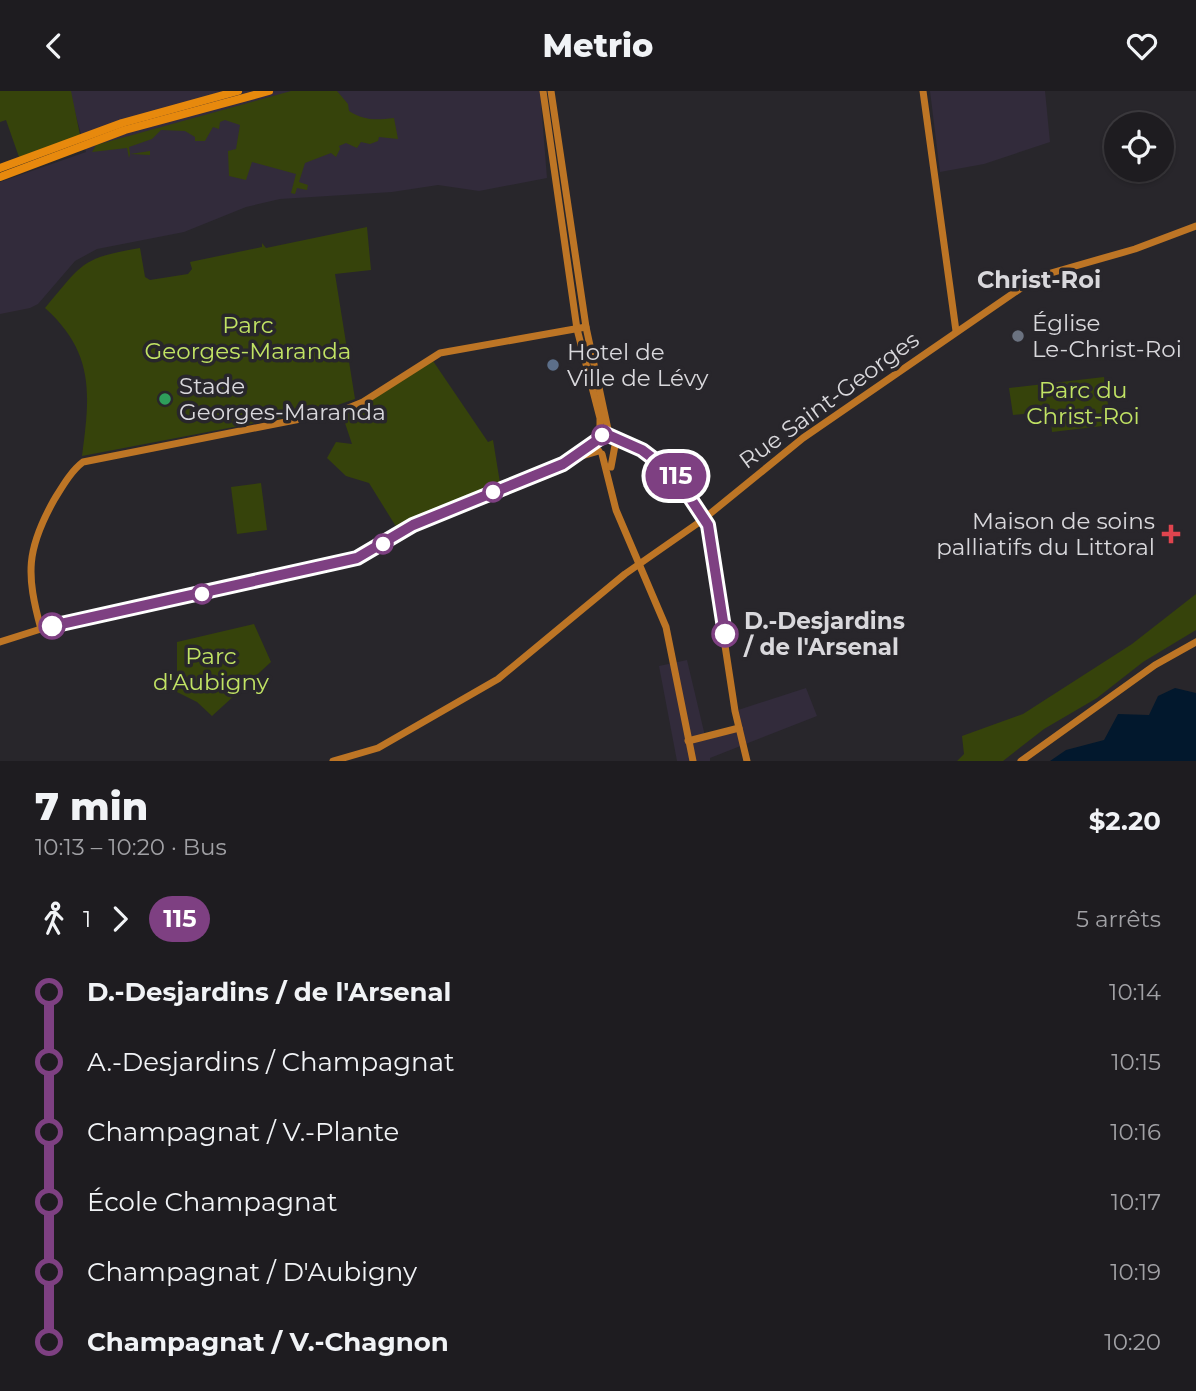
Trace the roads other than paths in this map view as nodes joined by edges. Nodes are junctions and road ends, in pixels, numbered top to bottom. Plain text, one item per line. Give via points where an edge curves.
1 (238, 91) edge
2 (269, 91) edge
3 (543, 91) edge
4 (551, 91) edge
5 (923, 91) edge
6 (0, 168) edge
7 (0, 177) edge
8 (1196, 226) edge
9 (581, 328) junction
10 (956, 331) junction
11 (612, 436) junction
12 (598, 439) junction
13 (600, 452) junction
14 (612, 453) junction
15 (575, 458) junction
16 (704, 518) junction
17 (622, 523) junction
18 (638, 565) junction
19 (41, 629) junction
20 (0, 642) edge
21 (1196, 642) edge
22 (739, 728) junction
23 (688, 741) junction
24 (333, 761) edge
25 (693, 761) edge
26 (747, 761) edge
27 (1021, 761) edge

1 - 6 main road via 122,123
2 - 7 main road via 125,130
3 - 9 street
4 - 9 street
5 - 10 street
8 - 10 street, Rue Saint-Georges via 1044,275
9 - 11 street
9 - 12 street via 600,418
9 - 19 street via 440,353 341,411 83,462 57,495 32,545 29,573
10 - 16 street, Rue Saint-Georges via 803,438
11 - 12 street
11 - 14 street via 616,448
11 - 16 street via 642,450 680,479
12 - 13 street
12 - 15 street
13 - 14 street
13 - 15 street
13 - 17 street
14 - 17 street
15 - 19 street via 413,525 357,558
16 - 18 street, Rue Saint-Georges
16 - 22 street
17 - 18 street
18 - 23 street via 666,627
18 - 24 street, Rue Saint-Georges via 498,679 378,748
19 - 20 street
21 - 27 street
22 - 23 street
22 - 26 street
23 - 25 street

